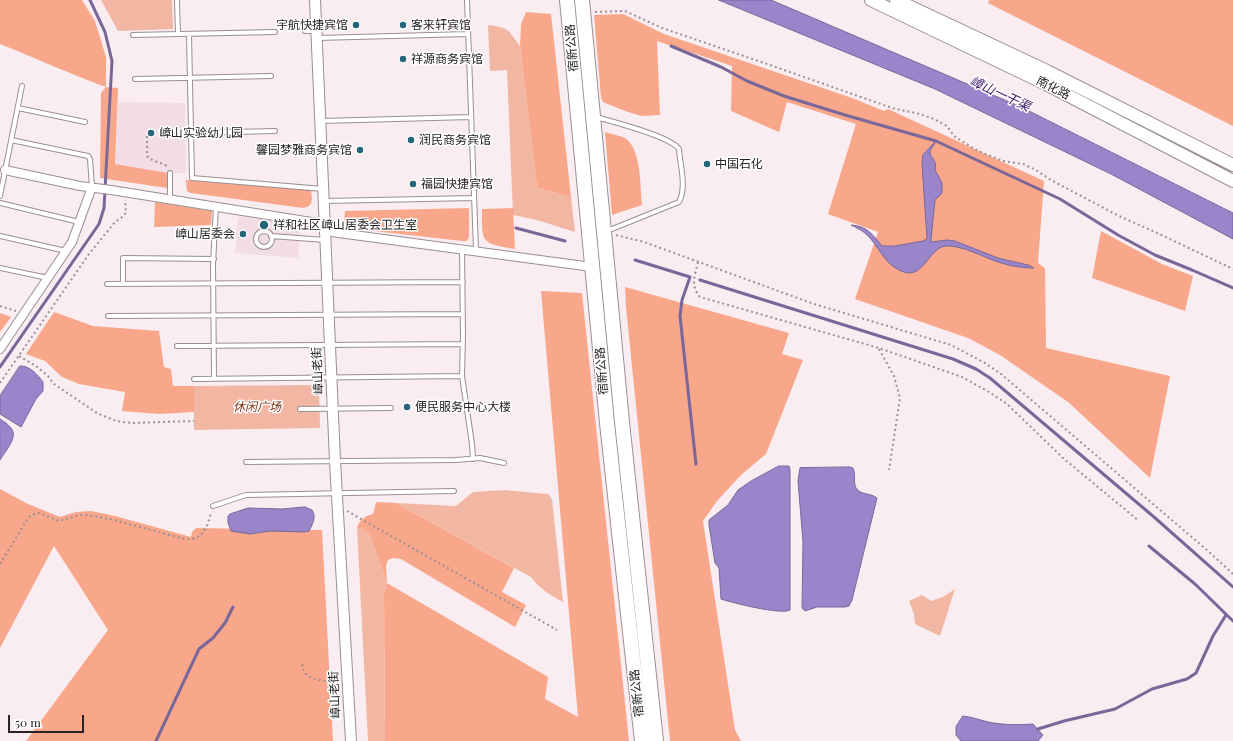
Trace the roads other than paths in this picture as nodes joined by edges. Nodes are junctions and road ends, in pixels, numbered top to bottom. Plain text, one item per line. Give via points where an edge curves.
1 (177, 0) edge
2 (315, 0) edge
3 (467, 0) edge
4 (567, 0) edge
5 (871, 0) edge
6 (896, 0) edge
7 (583, 7) edge
8 (305, 31) dead end
9 (275, 32) dead end
10 (178, 34) junction
11 (189, 34) junction
12 (468, 34) junction
13 (132, 35) dead end
14 (316, 35) junction
15 (271, 76) dead end
16 (190, 78) junction
17 (135, 79) dead end
18 (22, 86) dead end
19 (18, 108) junction
20 (594, 116) junction
21 (471, 117) junction
22 (320, 121) junction
23 (85, 122) dead end
24 (275, 131) dead end
25 (191, 133) junction
26 (11, 140) junction
27 (1233, 165) edge
28 (5, 170) junction
29 (170, 173) road end
30 (1233, 181) edge
31 (92, 187) junction
32 (323, 189) junction
33 (0, 196) edge
34 (474, 198) junction
35 (170, 199) junction
36 (323, 201) junction
37 (0, 203) edge
38 (216, 206) junction
39 (79, 222) junction
40 (324, 232) junction
41 (605, 232) junction
42 (0, 236) edge
43 (271, 236) dead end
44 (462, 249) junction
45 (476, 250) junction
46 (66, 251) junction
47 (214, 258) junction
48 (592, 267) junction
49 (0, 268) edge
50 (48, 278) junction
51 (462, 282) junction
52 (327, 283) junction
53 (107, 284) dead end
54 (123, 284) junction
55 (213, 284) junction
56 (328, 314) junction
57 (463, 314) junction
58 (214, 315) junction
59 (108, 316) dead end
60 (463, 344) junction
61 (330, 345) junction
62 (177, 346) dead end
63 (214, 346) junction
64 (0, 349) edge
65 (462, 376) junction
66 (331, 378) junction
67 (194, 379) dead end
68 (214, 379) junction
69 (333, 408) junction
70 (391, 408) dead end
71 (300, 409) dead end
72 (473, 459) junction
73 (335, 461) junction
74 (246, 462) dead end
75 (504, 463) dead end
76 (454, 491) dead end
77 (337, 493) junction
78 (212, 506) road end
79 (351, 741) edge
80 (642, 741) edge
81 (656, 741) edge

1 - 10 lane
2 - 14 street, 嶂山老街
3 - 12 lane
4 - 48 highway, 宿新公路
5 - 30 main road, 南化路 via 1044,83
6 - 27 main road, 南化路 via 1047,71
7 - 20 highway, 宿新公路
8 - 14 lane
9 - 11 lane
10 - 11 lane
10 - 13 lane
11 - 16 lane
12 - 14 lane
12 - 21 lane
14 - 22 street, 嶂山老街
15 - 16 lane
16 - 17 lane
16 - 25 lane
18 - 19 lane
19 - 23 lane
19 - 26 lane
20 - 41 highway, 宿新公路
20 - 41 lane via 675,144 679,149 683,186 679,202
21 - 22 lane
21 - 34 lane
22 - 32 street, 嶂山老街
24 - 25 lane
25 - 32 lane via 192,178
26 - 28 lane
26 - 31 lane via 88,156
28 - 31 street
28 - 33 lane
29 - 35 lane
31 - 35 street
31 - 39 street
32 - 36 street, 嶂山老街
34 - 36 lane
34 - 45 lane
35 - 38 street
36 - 40 street, 嶂山老街
37 - 39 lane
38 - 40 street
38 - 47 lane
39 - 46 street
40 - 43 lane
40 - 44 street
40 - 52 street, 嶂山老街
41 - 81 highway, 宿新公路 via 622,422
42 - 46 lane
44 - 45 street
44 - 51 lane
45 - 48 street
46 - 50 street
47 - 54 lane via 123,258
47 - 55 lane
48 - 80 highway, 宿新公路
49 - 50 lane
50 - 64 street
51 - 52 lane
51 - 57 lane
52 - 55 lane
52 - 56 street, 嶂山老街
53 - 54 lane
54 - 55 lane
55 - 58 lane
56 - 57 lane
56 - 58 lane
56 - 61 street, 嶂山老街
57 - 60 lane
58 - 59 lane
58 - 63 lane
60 - 61 lane
60 - 65 lane
61 - 63 lane
61 - 66 street, 嶂山老街
62 - 63 lane
63 - 68 lane
65 - 66 lane
65 - 72 lane
66 - 68 lane
66 - 69 street, 嶂山老街
67 - 68 lane
69 - 70 lane
69 - 71 lane
69 - 73 street, 嶂山老街
72 - 73 lane
72 - 75 lane
73 - 74 lane
73 - 77 street, 嶂山老街
76 - 77 lane
77 - 78 lane via 246,495
77 - 79 street, 嶂山老街

